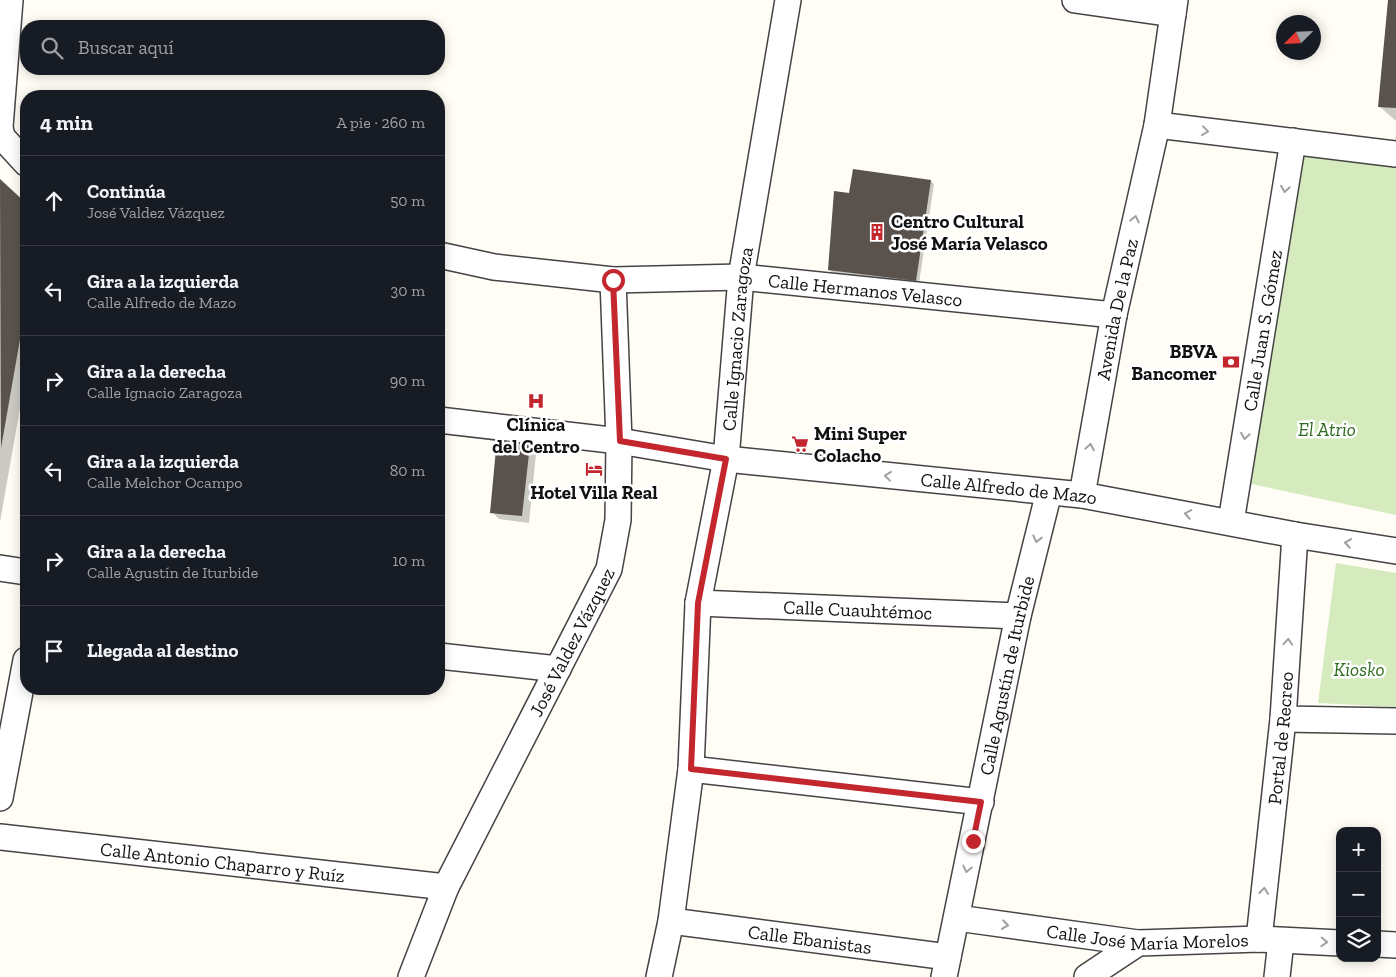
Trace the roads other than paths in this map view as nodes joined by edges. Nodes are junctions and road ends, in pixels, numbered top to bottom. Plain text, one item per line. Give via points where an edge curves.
1 (10, 0) edge
2 (788, 0) edge
3 (1075, 0) edge
4 (1174, 7) edge
5 (1157, 125) junction
6 (1, 137) edge
7 (1293, 141) junction
8 (1396, 154) edge
9 (20, 157) edge
10 (445, 256) edge
11 (741, 277) junction
12 (613, 280) junction
13 (1114, 315) junction
14 (445, 421) edge
15 (620, 441) junction
16 (726, 459) junction
17 (1049, 492) junction
18 (1082, 495) junction
19 (1231, 522) junction
20 (1296, 535) junction
21 (1396, 551) edge
22 (0, 568) edge
23 (20, 571) edge
24 (698, 603) junction
25 (1018, 616) junction
26 (445, 657) edge
27 (558, 669) junction
28 (20, 692) edge
29 (1283, 719) junction
30 (1396, 721) edge
31 (691, 769) junction
32 (0, 798) edge
33 (981, 802) junction
34 (0, 837) edge
35 (446, 887) junction
36 (957, 918) junction
37 (671, 921) junction
38 (1270, 940) junction
39 (1138, 943) junction
40 (1336, 943) edge
41 (1381, 944) edge
42 (1396, 945) edge
43 (946, 967) edge
44 (411, 977) edge
45 (659, 977) edge
46 (1087, 977) edge
47 (1278, 977) edge

1 - 6 street
2 - 11 street, Calle Ignacio Zaragoza
3 - 4 street
4 - 5 street, Avenida De la Paz
5 -> 7 street
13 -> 5 street, Avenida De la Paz
6 - 9 street
7 - 8 street
7 -> 19 street, Calle Juan S. Gómez
10 - 12 street, Calle Hermanos Velasco via 494,267
11 - 12 street, Calle Hermanos Velasco
11 - 13 street, Calle Hermanos Velasco
11 - 16 street, Calle Ignacio Zaragoza
12 - 15 street, José Valdez Vázquez
18 -> 13 street, Avenida De la Paz
14 - 15 street, Calle Alfredo de Mazo
15 - 16 street, Calle Alfredo de Mazo
15 - 27 street, José Valdez Vázquez via 618,520 611,562
17 -> 16 street, Calle Alfredo de Mazo
16 - 24 street, Calle Ignacio Zaragoza
17 - 18 street, Calle Alfredo de Mazo
17 -> 25 street, Calle Agustín de Iturbide
19 -> 18 street, Calle Alfredo de Mazo
19 - 20 street, Calle Alfredo de Mazo
21 -> 20 street, Calle Alfredo de Mazo
29 -> 20 street, Portal de Recreo
22 - 23 street
24 - 25 street, Calle Cuauhtémoc
24 - 31 street, Calle Ignacio Zaragoza
25 - 33 street, Calle Agustín de Iturbide
26 - 27 street
27 - 35 street, José Valdez Vázquez
28 - 32 street
29 - 30 street
38 -> 29 street, Portal de Recreo
31 - 33 street
31 - 37 street, Calle Ignacio Zaragoza
33 -> 36 street, Calle Agustín de Iturbide
34 - 35 street, Calle Antonio Chaparro y Ruíz
35 - 44 street, José Valdez Vázquez
36 -> 39 street, Calle José María Morelos
36 - 43 street, Calle Agustín de Iturbide
37 - 43 street, Calle Ebanistas
37 - 45 street, Calle Ignacio Zaragoza
38 - 39 street, Calle José María Morelos
38 -> 40 street, Calle José María Morelos
38 - 47 street, Portal de Recreo
39 - 46 street
41 - 42 street

